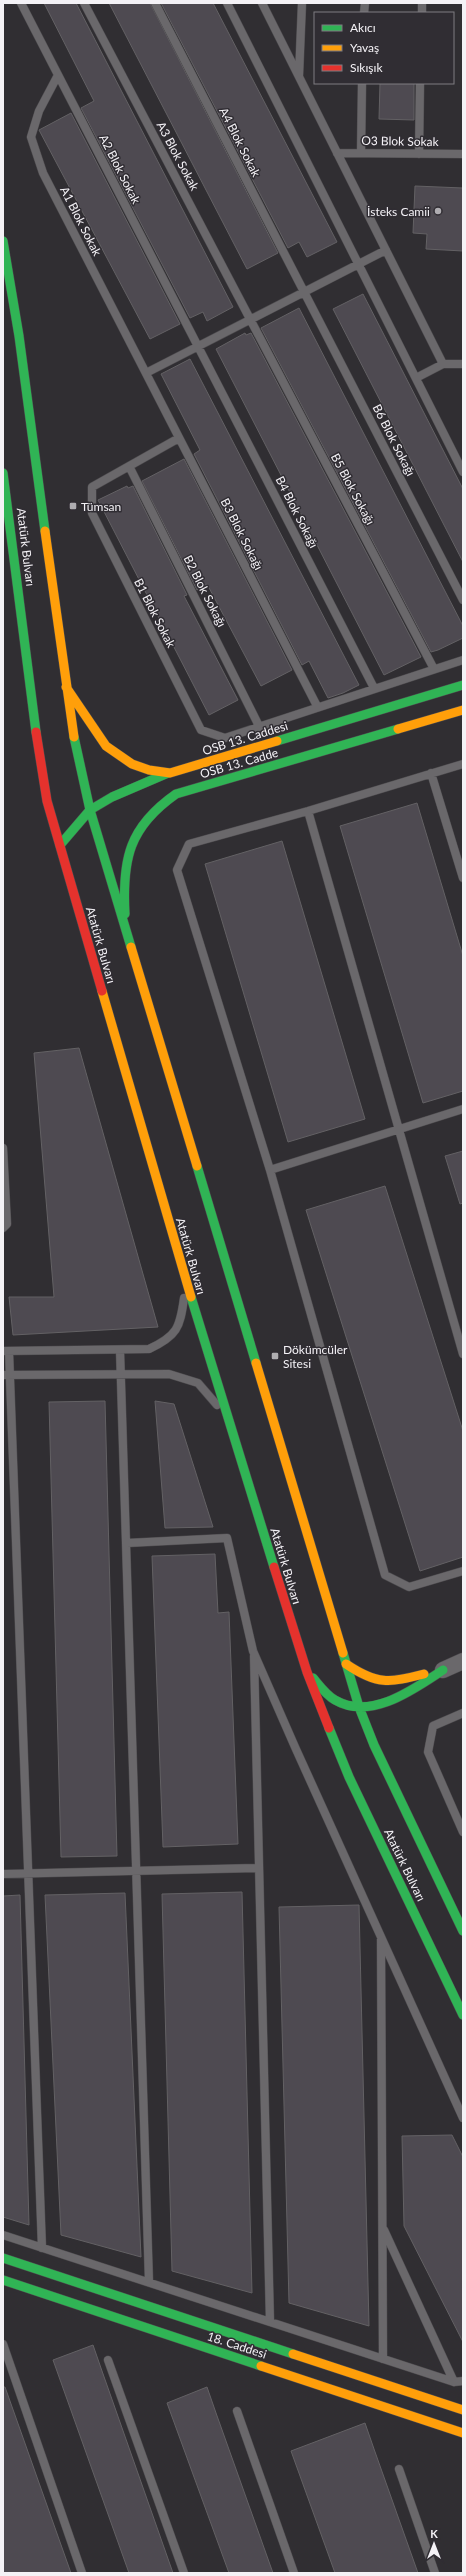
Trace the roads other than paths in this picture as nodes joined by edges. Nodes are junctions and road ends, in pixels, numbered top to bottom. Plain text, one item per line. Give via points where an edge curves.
1 (21, 3) edge
2 (84, 3) edge
3 (155, 3) edge
4 (227, 3) edge
5 (262, 3) edge
6 (302, 3) edge
7 (58, 75) junction
8 (299, 78) junction
9 (362, 84) edge
10 (420, 84) edge
11 (337, 153) junction
12 (361, 153) junction
13 (419, 154) junction
14 (463, 154) edge
15 (3, 241) edge
16 (386, 250) junction
17 (358, 264) junction
18 (304, 292) junction
19 (250, 319) junction
20 (198, 346) junction
21 (443, 364) junction
22 (463, 364) edge
23 (146, 373) junction
24 (416, 378) junction
25 (179, 438) junction
26 (129, 466) junction
27 (463, 472) edge
28 (3, 473) edge
29 (8, 526) edge
30 (463, 600) edge
31 (463, 660) edge
32 (434, 669) junction
33 (463, 686) edge
34 (66, 687) junction
35 (374, 688) junction
36 (317, 706) junction
37 (463, 710) edge
38 (259, 726) junction
39 (463, 764) edge
40 (170, 772) junction
41 (431, 773) junction
42 (90, 810) junction
43 (308, 811) junction
44 (60, 845) junction
45 (463, 878) edge
46 (128, 935) junction
47 (463, 1109) edge
48 (399, 1129) junction
49 (3, 1148) edge
50 (270, 1170) junction
51 (3, 1228) edge
52 (187, 1284) junction
53 (120, 1350) junction
54 (6, 1351) edge
55 (463, 1354) edge
56 (121, 1374) junction
57 (6, 1375) edge
58 (227, 1415) junction
59 (127, 1543) junction
60 (463, 1571) edge
61 (254, 1651) junction
62 (463, 1662) edge
63 (346, 1664) junction
64 (443, 1670) junction
65 (307, 1672) junction
66 (359, 1707) junction
67 (463, 1713) edge
68 (463, 1832) edge
69 (259, 1868) junction
70 (136, 1871) junction
71 (28, 1873) junction
72 (3, 1874) edge
73 (463, 1931) edge
74 (380, 1936) junction
75 (463, 2015) edge
76 (463, 2118) edge
77 (382, 2228) junction
78 (3, 2235) edge
79 (42, 2248) junction
80 (3, 2258) edge
81 (3, 2280) edge
82 (149, 2282) junction
83 (270, 2322) junction
84 (3, 2344) edge
85 (383, 2359) junction
86 (108, 2360) dead end
87 (463, 2380) edge
88 (454, 2382) junction
89 (463, 2410) edge
90 (236, 2411) dead end
91 (463, 2433) edge
92 (399, 2469) dead end
93 (82, 2573) edge
94 (184, 2573) edge
95 (294, 2573) edge
96 (434, 2573) edge

1 - 7 lane, A2 Blok Sokak
2 - 19 lane, A3 Blok Sokak
3 - 18 lane, A4 Blok Sokak
4 - 17 lane
5 - 8 lane
6 - 8 lane
7 - 20 lane, A2 Blok Sokak
7 - 23 lane, A1 Blok Sokak via 39,111 31,137 43,173
8 - 11 lane
9 - 12 lane
10 - 13 lane
11 - 12 lane, O3 Blok Sokak
11 - 16 lane
12 - 13 lane, O3 Blok Sokak
13 - 14 lane, O3 Blok Sokak
15 - 34 main road, Atatürk Bulvarı via 20,338
16 - 17 lane
16 - 21 lane
17 - 18 lane
17 - 24 lane
18 - 19 lane
18 - 30 lane, B6 Blok Sokağı
19 - 20 lane
19 - 32 lane, B5 Blok Sokağı
20 - 23 lane
20 - 35 lane, B4 Blok Sokağı
21 - 22 lane
21 - 24 lane
23 - 25 lane, B3 Blok Sokağı
24 - 27 lane
25 - 26 lane
25 - 36 lane, B3 Blok Sokağı
26 - 38 lane, B2 Blok Sokağı
26 - 38 lane, B1 Blok Sokak via 92,487 92,513 201,730 225,738
28 - 29 main road, Atatürk Bulvarı
29 - 44 main road, Atatürk Bulvarı via 33,721 47,801
31 - 32 lane
32 - 35 lane
33 - 40 main road, OSB 13. Caddesi
34 - 40 main road, OSB 13. Caddesi via 93,731 110,750 128,764 148,771
34 - 42 main road, Atatürk Bulvarı
35 - 36 lane
36 - 38 lane
37 - 46 main road, OSB 13. Cadde via 176,794 158,805 135,832 129,846 123,889
39 - 41 lane
40 - 42 main road via 112,797
41 - 43 lane
41 - 45 lane
42 - 44 main road
42 - 46 main road, Atatürk Bulvarı
43 - 48 lane
43 - 50 lane via 189,844 177,870
44 - 52 main road, Atatürk Bulvarı
46 - 63 main road, Atatürk Bulvarı
47 - 48 lane
48 - 50 lane
48 - 55 lane
49 - 51 lane via 7,1224
50 - 60 lane via 385,1575 409,1587
52 - 53 lane via 181,1320 169,1340 149,1350
52 - 58 main road, Atatürk Bulvarı
53 - 54 lane
53 - 56 lane
54 - 57 lane
56 - 57 lane
56 - 58 lane via 169,1374 198,1383
56 - 59 lane
57 - 71 lane
58 - 65 main road, Atatürk Bulvarı
59 - 61 lane via 227,1538
59 - 70 lane
61 - 69 lane
61 - 74 lane
62 - 64 street
63 - 64 main road via 364,1677 379,1683
63 - 66 main road, Atatürk Bulvarı
64 - 66 main road via 416,1688 383,1703
65 - 66 main road via 336,1700
65 - 75 main road, Atatürk Bulvarı via 349,1777
66 - 73 main road, Atatürk Bulvarı via 374,1745
67 - 68 lane via 433,1726 428,1752
69 - 70 lane
69 - 83 lane
70 - 71 lane
70 - 82 lane
71 - 72 lane
71 - 79 lane
74 - 76 lane
74 - 77 lane
77 - 85 lane
77 - 88 lane
78 - 79 lane
79 - 82 lane
80 - 89 main road
81 - 91 main road, 18. Caddesi
82 - 83 lane
83 - 85 lane
84 - 93 lane
85 - 88 lane
86 - 94 lane
87 - 88 lane
90 - 95 lane
92 - 96 lane

